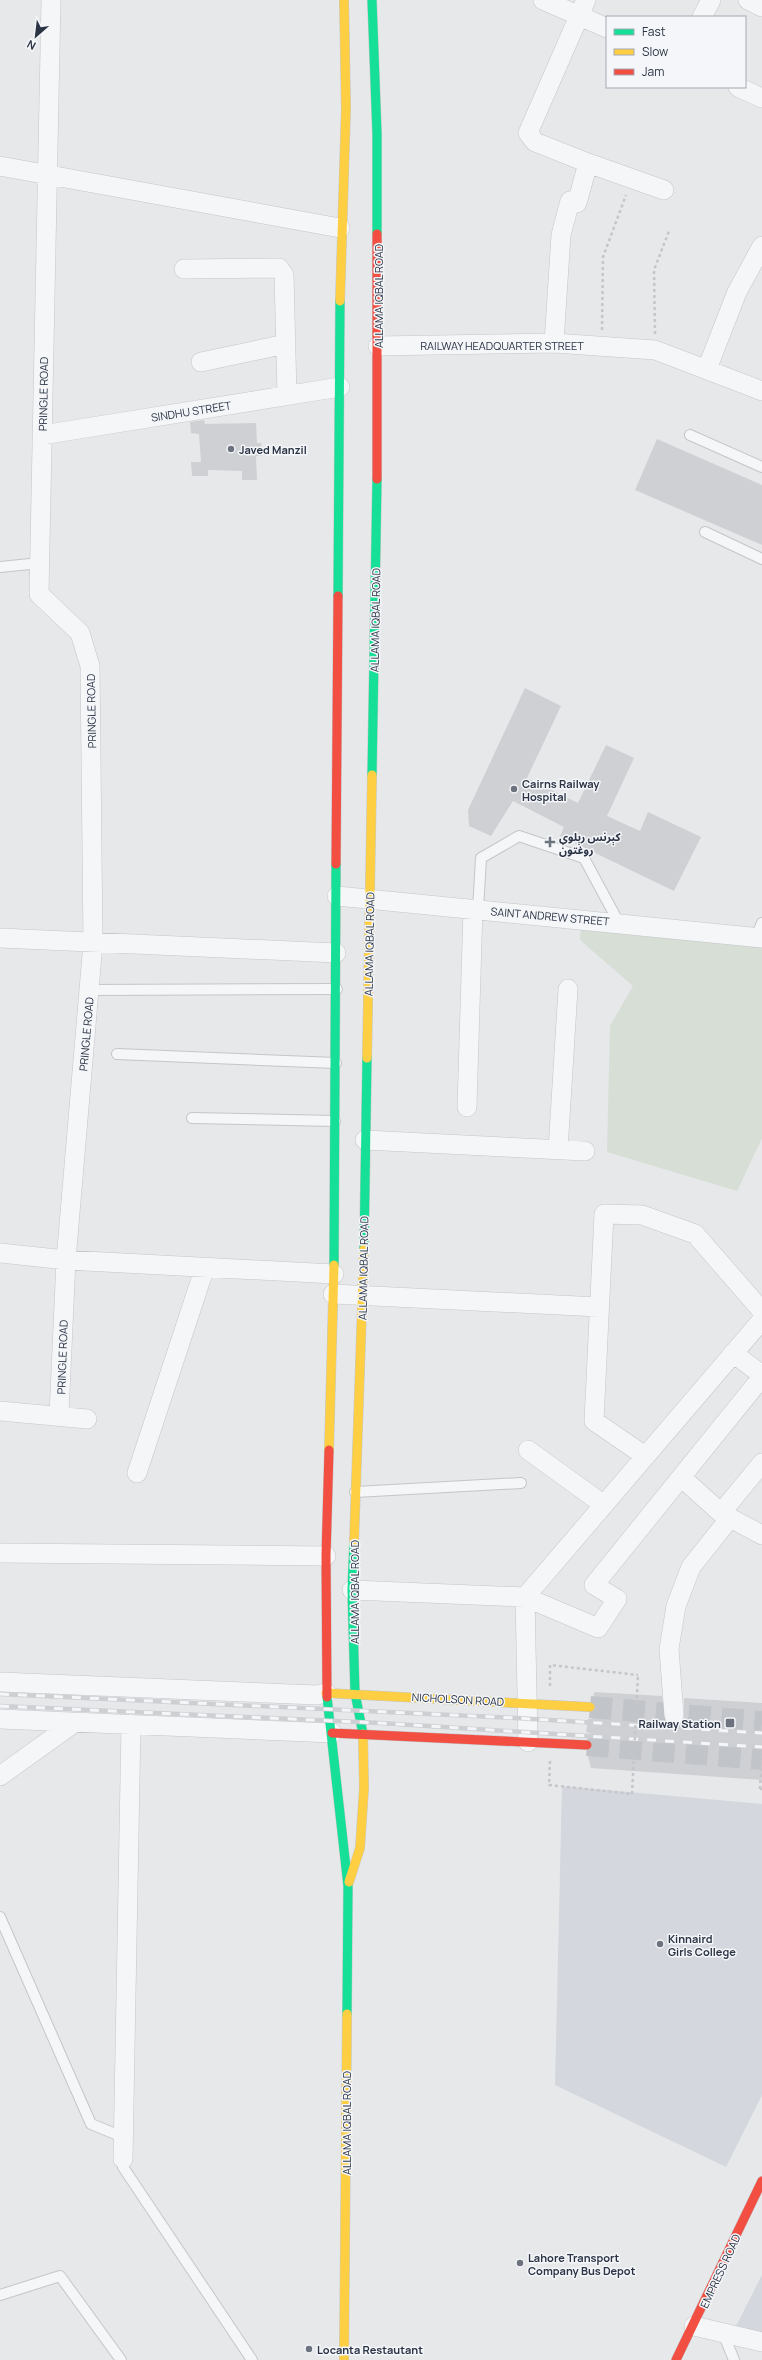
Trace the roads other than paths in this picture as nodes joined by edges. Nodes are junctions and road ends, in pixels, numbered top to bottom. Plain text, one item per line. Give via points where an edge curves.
1 (52, 0) edge
2 (344, 0) edge
3 (372, 0) edge
4 (543, 0) edge
5 (711, 0) edge
6 (748, 0) edge
7 (762, 7) edge
8 (582, 8) edge
9 (703, 16) edge
10 (606, 27) edge
11 (740, 88) edge
12 (762, 98) edge
13 (588, 163) junction
14 (0, 166) edge
15 (48, 173) junction
16 (664, 190) dead end
17 (340, 228) junction
18 (762, 246) edge
19 (184, 269) dead end
20 (554, 343) junction
21 (286, 344) junction
22 (378, 346) junction
23 (201, 362) dead end
24 (707, 369) junction
25 (340, 387) junction
26 (762, 391) edge
27 (287, 395) junction
28 (42, 435) junction
29 (690, 435) dead end
30 (762, 467) edge
31 (704, 532) dead end
32 (762, 559) edge
33 (40, 563) junction
34 (0, 567) edge
35 (337, 896) junction
36 (370, 899) junction
37 (475, 910) junction
38 (619, 923) junction
39 (760, 933) edge
40 (0, 938) edge
41 (93, 943) junction
42 (336, 953) junction
43 (337, 989) junction
44 (568, 989) dead end
45 (90, 990) junction
46 (117, 1054) dead end
47 (336, 1063) junction
48 (467, 1107) dead end
49 (192, 1118) dead end
50 (335, 1121) junction
51 (366, 1140) junction
52 (558, 1150) junction
53 (585, 1151) dead end
54 (0, 1253) edge
55 (66, 1260) junction
56 (204, 1267) junction
57 (334, 1274) junction
58 (334, 1294) junction
59 (363, 1296) junction
60 (599, 1307) junction
61 (761, 1321) edge
62 (733, 1353) junction
63 (762, 1376) edge
64 (0, 1411) edge
65 (59, 1415) junction
66 (87, 1419) dead end
67 (528, 1450) dead end
68 (645, 1456) junction
69 (762, 1463) edge
70 (137, 1473) dead end
71 (681, 1477) junction
72 (521, 1483) dead end
73 (355, 1492) junction
74 (604, 1505) junction
75 (726, 1516) junction
76 (762, 1535) edge
77 (0, 1553) edge
78 (326, 1556) junction
79 (352, 1590) junction
80 (525, 1597) junction
81 (0, 1682) edge
82 (326, 1692) junction
83 (355, 1693) junction
84 (529, 1703) junction
85 (590, 1707) tunnel mouth
86 (674, 1715) dead end
87 (0, 1719) edge
88 (74, 1723) junction
89 (130, 1724) junction
90 (332, 1733) junction
91 (363, 1733) junction
92 (528, 1742) junction
93 (587, 1744) tunnel mouth
94 (0, 1776) edge
95 (348, 1886) junction
96 (0, 1917) edge
97 (123, 2137) junction
98 (123, 2159) joint
99 (762, 2181) edge
100 (0, 2295) edge
101 (694, 2326) junction
102 (723, 2333) junction
103 (762, 2342) edge
104 (120, 2360) edge
105 (252, 2360) edge
106 (344, 2360) edge
107 (676, 2360) edge
108 (734, 2360) edge

1 - 15 street, PRINGLE ROAD
2 - 17 main road, ALLAMA IQBAL ROAD via 346,108
3 - 22 main road, ALLAMA IQBAL ROAD via 377,134
4 - 8 street
5 - 9 street
6 - 7 street
8 - 10 street
8 - 13 street via 528,134 535,142
11 - 12 street
13 - 16 street
13 - 20 street via 577,203 570,201 561,235
14 - 15 street
15 - 17 street
15 - 28 street, PRINGLE ROAD
17 - 25 main road, ALLAMA IQBAL ROAD
18 - 24 street via 737,292
19 - 21 street via 279,268 284,275
20 - 22 street, RAILWAY HEADQUARTER STREET
20 - 24 street, RAILWAY HEADQUARTER STREET via 655,350
21 - 23 street
21 - 27 street
22 - 36 main road, ALLAMA IQBAL ROAD
24 - 26 street, RAILWAY HEADQUARTER STREET
25 - 27 street, SINDHU STREET
25 - 35 main road, ALLAMA IQBAL ROAD
27 - 28 street, SINDHU STREET
28 - 33 street, PRINGLE ROAD
29 - 30 lane
31 - 32 lane
33 - 34 lane
33 - 41 street, PRINGLE ROAD via 39,594 80,633 90,666
35 - 36 street, SAINT ANDREW STREET
35 - 42 main road, ALLAMA IQBAL ROAD
36 - 37 street, SAINT ANDREW STREET
36 - 51 main road, ALLAMA IQBAL ROAD
37 - 38 street, SAINT ANDREW STREET
37 - 38 lane via 481,858 519,836 584,858
37 - 48 street
38 - 39 street, SAINT ANDREW STREET
40 - 41 street
41 - 42 street
41 - 45 street, PRINGLE ROAD
42 - 43 main road, ALLAMA IQBAL ROAD
43 - 45 lane
43 - 47 main road, ALLAMA IQBAL ROAD
44 - 52 street
45 - 55 street, PRINGLE ROAD
46 - 47 lane
47 - 50 main road, ALLAMA IQBAL ROAD
49 - 50 lane
50 - 57 main road, ALLAMA IQBAL ROAD
51 - 52 street
51 - 59 main road, ALLAMA IQBAL ROAD
52 - 53 street
54 - 55 street
55 - 56 street
55 - 65 street, PRINGLE ROAD
56 - 57 street
56 - 70 street
57 - 58 main road, ALLAMA IQBAL ROAD
58 - 59 street
58 - 78 main road, ALLAMA IQBAL ROAD
59 - 60 street
59 - 73 main road, ALLAMA IQBAL ROAD
60 - 61 street via 604,1214 642,1215 695,1234
60 - 68 street via 594,1421
61 - 62 street
62 - 63 street
62 - 68 street
63 - 71 street
64 - 65 street
65 - 66 street
67 - 74 street
68 - 74 street
69 - 75 street
71 - 75 street
71 - 80 street via 594,1585 617,1599 598,1628
72 - 73 lane
73 - 79 main road, ALLAMA IQBAL ROAD
74 - 80 street
75 - 76 street
75 - 86 street via 691,1567 676,1606 669,1649
77 - 78 street
78 - 82 main road, ALLAMA IQBAL ROAD
79 - 80 street
79 - 83 main road, ALLAMA IQBAL ROAD
80 - 84 street
81 - 82 street via 317,1695
82 - 83 main road, NICHOLSON ROAD
82 - 90 main road, ALLAMA IQBAL ROAD
83 - 84 main road, NICHOLSON ROAD
83 - 91 main road, ALLAMA IQBAL ROAD
84 - 85 main road, NICHOLSON ROAD
84 - 92 street
87 - 88 street
88 - 89 street
88 - 94 street
89 - 90 street
89 - 97 street
90 - 91 main road
90 - 95 main road, ALLAMA IQBAL ROAD
91 - 92 main road
91 - 95 main road, ALLAMA IQBAL ROAD via 364,1788 360,1848
92 - 93 main road
95 - 106 main road, ALLAMA IQBAL ROAD
96 - 97 lane via 91,2124
97 - 98 street
98 - 105 lane via 123,2167
99 - 101 main road, EMPRESS ROAD
100 - 104 lane via 60,2276
101 - 102 street
101 - 107 main road, EMPRESS ROAD
102 - 103 street
102 - 108 lane

